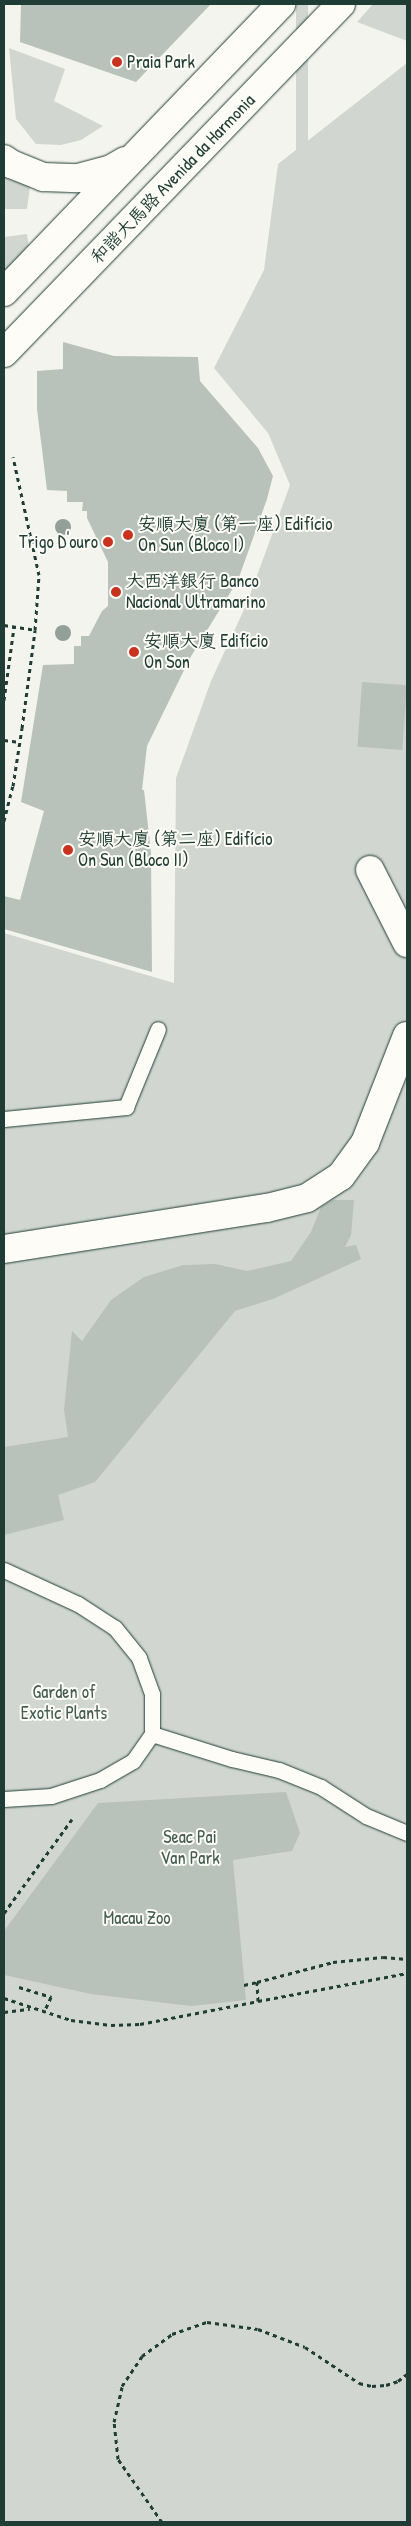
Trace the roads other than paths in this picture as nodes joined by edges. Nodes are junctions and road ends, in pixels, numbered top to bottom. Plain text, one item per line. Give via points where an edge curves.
1 (282, 4) edge
2 (342, 4) edge
3 (140, 151) junction
4 (4, 159) edge
5 (4, 292) edge
6 (43, 314) junction
7 (4, 329) edge
8 (4, 353) edge
9 (370, 870) dead end
10 (407, 943) edge
11 (158, 1029) dead end
12 (407, 1036) edge
13 (4, 1119) edge
14 (4, 1249) edge
15 (4, 1570) edge
16 (152, 1734) junction
17 (4, 1799) edge
18 (407, 1833) edge

1 - 3 street
2 - 6 street, 和諧大馬路 Avenida da Harmonia
3 - 4 street via 111,169 78,178 43,177
3 - 5 street
6 - 7 street
6 - 8 street, 和諧大馬路 Avenida da Harmonia
9 - 10 street
11 - 13 lane via 126,1107
12 - 14 street via 365,1143 341,1176 307,1198 267,1208
15 - 16 lane via 78,1604 115,1628 139,1658 152,1694
16 - 17 lane via 133,1761 100,1780 51,1796
16 - 18 lane via 287,1773 321,1787 366,1816

